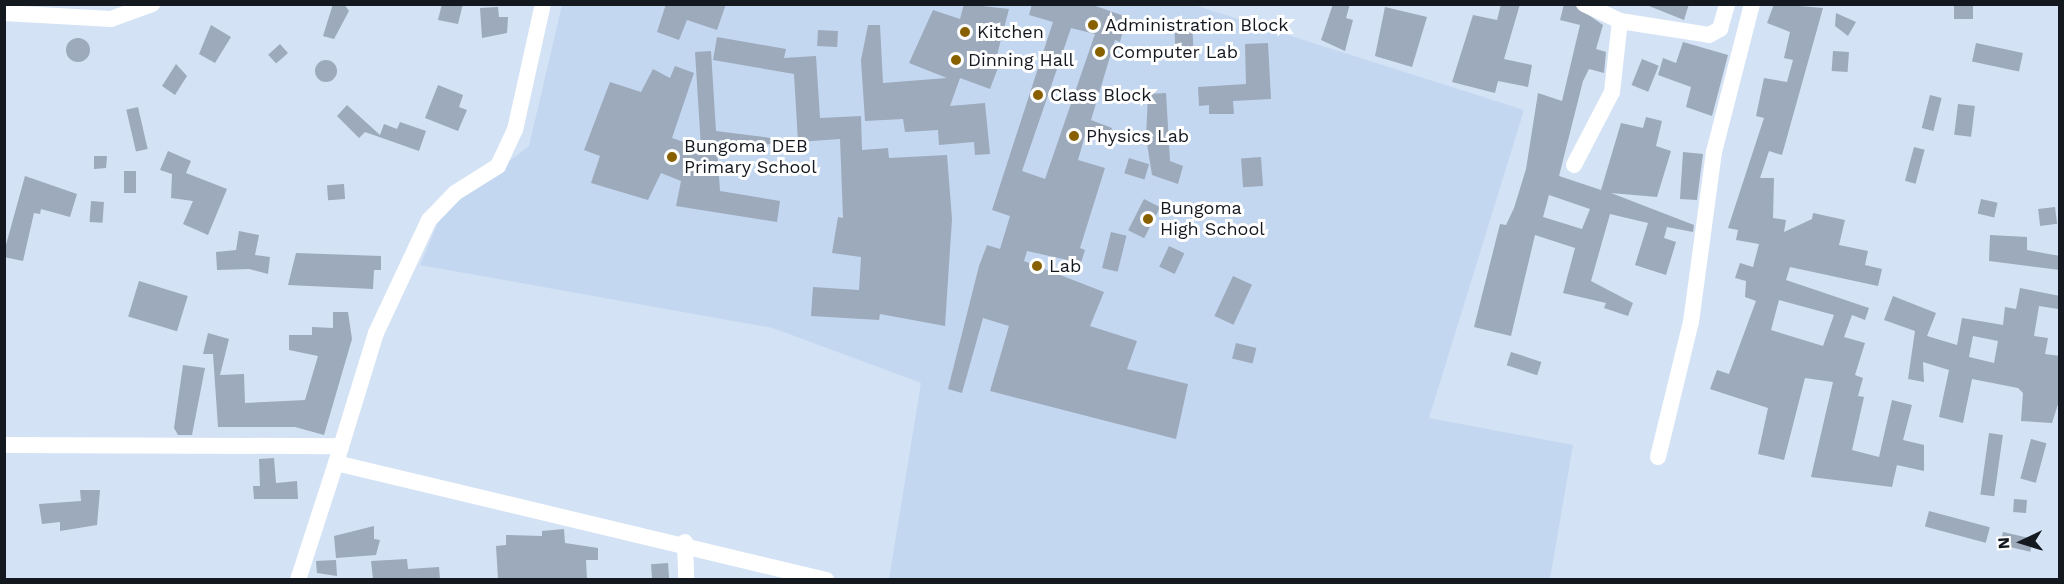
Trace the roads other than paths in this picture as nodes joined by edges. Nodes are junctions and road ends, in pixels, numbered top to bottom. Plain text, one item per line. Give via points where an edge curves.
1 (152, 4) edge
2 (543, 4) edge
3 (1584, 4) edge
4 (1727, 4) edge
5 (1752, 4) edge
6 (4, 13) edge
7 (1620, 21) junction
8 (1574, 165) dead end
9 (4, 445) edge
10 (341, 446) junction
11 (1658, 457) dead end
12 (336, 463) junction
13 (685, 542) junction
14 (298, 579) edge
15 (686, 579) edge
16 (826, 579) edge

1 - 6 street via 111,19
2 - 10 street via 515,130 498,166 455,193 429,220 376,333
3 - 7 street
4 - 7 street via 1717,34
5 - 11 street via 1714,152 1692,322
7 - 8 street via 1612,92
9 - 10 street
10 - 12 street
12 - 13 street
12 - 14 street
13 - 15 street
13 - 16 street

